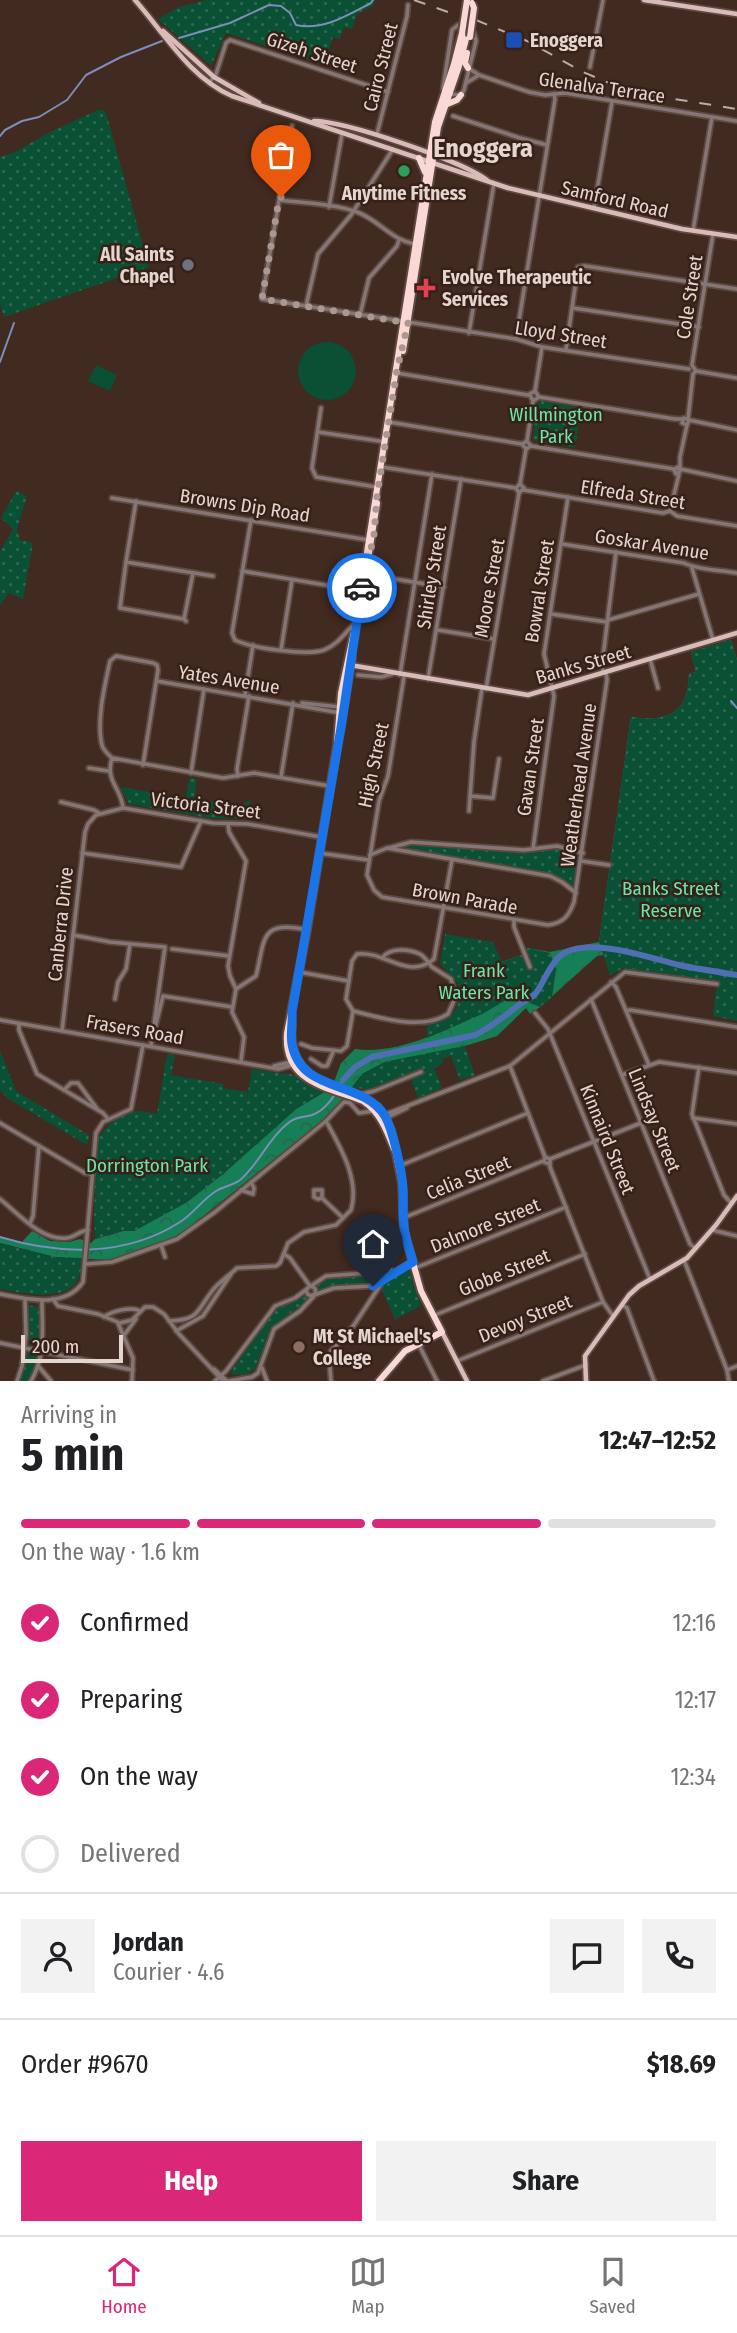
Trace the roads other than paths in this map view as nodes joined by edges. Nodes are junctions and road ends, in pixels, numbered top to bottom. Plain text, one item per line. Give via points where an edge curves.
1 (135, 0) edge
2 (603, 0) edge
3 (644, 0) edge
4 (470, 1) edge
5 (664, 1) edge
6 (408, 5) dead end
7 (737, 14) edge
8 (458, 25) dead end
9 (160, 29) junction
10 (468, 34) junction
11 (590, 66) dead end
12 (468, 68) junction
13 (479, 75) junction
14 (214, 77) junction
15 (209, 83) junction
16 (465, 85) junction
17 (388, 92) junction
18 (447, 93) junction
19 (554, 94) junction
20 (461, 95) junction
21 (612, 102) junction
22 (261, 104) junction
23 (445, 105) junction
24 (453, 116) dead end
25 (712, 117) junction
26 (313, 121) junction
27 (737, 121) edge
28 (292, 126) dead end
29 (343, 132) junction
30 (376, 136) junction
31 (547, 145) junction
32 (393, 149) junction
33 (419, 158) junction
34 (431, 158) junction
35 (426, 174) junction
36 (494, 183) junction
37 (539, 195) junction
38 (280, 200) junction
39 (330, 207) junction
40 (594, 208) junction
41 (353, 211) junction
42 (693, 231) junction
43 (713, 234) junction
44 (737, 237) edge
45 (402, 240) junction
46 (417, 242) junction
47 (706, 284) junction
48 (737, 289) edge
49 (306, 306) junction
50 (572, 308) junction
51 (360, 315) junction
52 (406, 322) junction
53 (699, 327) junction
54 (469, 333) junction
55 (516, 339) junction
56 (542, 347) junction
57 (566, 349) junction
58 (690, 367) junction
59 (397, 372) junction
60 (694, 372) junction
61 (737, 378) edge
62 (535, 391) junction
63 (530, 395) junction
64 (539, 397) junction
65 (533, 401) junction
66 (321, 408) dead end
67 (685, 421) junction
68 (389, 422) junction
69 (737, 430) edge
70 (318, 432) junction
71 (527, 440) junction
72 (386, 442) junction
73 (522, 444) junction
74 (531, 446) junction
75 (526, 449) junction
76 (382, 467) junction
77 (677, 471) junction
78 (432, 474) junction
79 (461, 479) junction
80 (737, 481) edge
81 (520, 484) junction
82 (517, 490) junction
83 (524, 490) junction
84 (378, 491) junction
85 (568, 497) junction
86 (112, 498) dead end
87 (136, 501) junction
88 (670, 511) junction
89 (251, 520) junction
90 (737, 526) edge
91 (370, 540) junction
92 (562, 544) junction
93 (616, 552) junction
94 (126, 562) junction
95 (692, 568) junction
96 (242, 571) junction
97 (193, 573) junction
98 (364, 573) junction
99 (737, 573) edge
100 (213, 576) dead end
101 (292, 580) junction
102 (415, 583) junction
103 (444, 587) junction
104 (361, 591) junction
105 (699, 594) junction
106 (550, 614) junction
107 (608, 621) junction
108 (356, 622) junction
109 (437, 630) junction
110 (737, 633) edge
111 (494, 639) junction
112 (713, 640) junction
113 (339, 641) junction
114 (353, 643) junction
115 (253, 645) junction
116 (281, 650) junction
117 (650, 659) junction
118 (349, 667) junction
119 (604, 673) junction
120 (358, 674) dead end
121 (392, 674) junction
122 (402, 675) junction
123 (428, 679) junction
124 (157, 681) junction
125 (484, 688) junction
126 (552, 688) junction
127 (659, 688) dead end
128 (204, 689) junction
129 (247, 696) junction
130 (295, 704) junction
131 (341, 710) junction
132 (112, 758) junction
133 (499, 759) dead end
134 (143, 765) junction
135 (89, 768) dead end
136 (109, 771) junction
137 (191, 773) junction
138 (238, 776) junction
139 (281, 778) junction
140 (330, 786) junction
141 (470, 796) junction
142 (61, 802) dead end
143 (123, 808) junction
144 (470, 811) dead end
145 (99, 813) junction
146 (89, 821) joint
147 (201, 821) junction
148 (228, 824) junction
149 (322, 837) junction
150 (387, 849) junction
151 (533, 849) junction
152 (82, 853) junction
153 (319, 853) junction
154 (583, 853) junction
155 (370, 858) junction
156 (452, 860) junction
157 (581, 862) junction
158 (609, 865) dead end
159 (576, 893) junction
160 (575, 902) joint
161 (444, 909) junction
162 (514, 920) junction
163 (307, 930) junction
164 (72, 935) junction
165 (130, 944) junction
166 (172, 948) dead end
167 (229, 956) junction
168 (382, 958) junction
169 (429, 963) junction
170 (530, 967) dead end
171 (299, 972) junction
172 (349, 981) junction
173 (611, 982) junction
174 (717, 984) dead end
175 (236, 989) junction
176 (115, 999) dead end
177 (591, 999) junction
178 (232, 1007) junction
179 (353, 1011) junction
180 (626, 1011) junction
181 (292, 1012) junction
182 (536, 1013) dead end
183 (0, 1020) edge
184 (20, 1023) junction
185 (737, 1027) edge
186 (62, 1031) junction
187 (154, 1033) junction
188 (550, 1033) junction
189 (301, 1044) dead end
190 (143, 1045) junction
191 (151, 1046) junction
192 (287, 1050) junction
193 (333, 1052) junction
194 (311, 1059) dead end
195 (241, 1061) junction
196 (294, 1062) junction
197 (649, 1065) junction
198 (510, 1066) junction
199 (276, 1067) junction
200 (699, 1068) junction
201 (421, 1072) dead end
202 (737, 1073) edge
203 (302, 1075) junction
204 (622, 1075) junction
205 (325, 1085) junction
206 (64, 1090) junction
207 (374, 1091) junction
208 (355, 1096) junction
209 (374, 1103) junction
210 (99, 1111) junction
211 (375, 1111) junction
212 (363, 1113) junction
213 (528, 1114) junction
214 (383, 1117) junction
215 (693, 1118) junction
216 (108, 1119) junction
217 (326, 1121) junction
218 (0, 1123) edge
219 (641, 1123) junction
220 (737, 1124) edge
221 (594, 1141) junction
222 (39, 1146) junction
223 (547, 1160) junction
224 (398, 1166) junction
225 (91, 1174) junction
226 (251, 1182) junction
227 (241, 1191) junction
228 (737, 1196) edge
229 (322, 1198) dead end
230 (0, 1199) edge
231 (732, 1204) junction
232 (566, 1207) junction
233 (343, 1218) junction
234 (403, 1219) junction
235 (30, 1223) junction
236 (88, 1230) junction
237 (712, 1230) junction
238 (737, 1236) edge
239 (407, 1240) junction
240 (162, 1245) junction
241 (695, 1249) junction
242 (284, 1254) junction
243 (585, 1254) junction
244 (165, 1257) dead end
245 (684, 1260) junction
246 (86, 1261) junction
247 (383, 1264) junction
248 (414, 1266) junction
249 (230, 1274) junction
250 (392, 1275) junction
251 (650, 1279) junction
252 (383, 1280) junction
253 (309, 1287) junction
254 (370, 1287) junction
255 (0, 1294) edge
256 (314, 1295) junction
257 (370, 1298) junction
258 (25, 1299) junction
259 (53, 1299) junction
260 (42, 1301) junction
261 (603, 1302) junction
262 (622, 1305) junction
263 (139, 1312) junction
264 (433, 1316) junction
265 (614, 1316) junction
266 (104, 1317) junction
267 (169, 1321) junction
268 (120, 1323) junction
269 (176, 1331) junction
270 (442, 1332) junction
271 (125, 1336) junction
272 (0, 1343) edge
273 (419, 1344) junction
274 (25, 1348) junction
275 (41, 1351) junction
276 (457, 1361) junction
277 (586, 1365) junction
278 (262, 1366) junction
279 (737, 1366) edge
280 (39, 1367) junction
281 (133, 1370) junction
282 (727, 1370) junction
283 (220, 1375) junction
284 (249, 1379) edge
285 (17, 1381) edge
286 (31, 1381) edge
287 (51, 1381) edge
288 (132, 1381) edge
289 (215, 1381) edge
290 (226, 1381) edge
291 (267, 1381) edge
292 (331, 1381) edge
293 (379, 1381) edge
294 (437, 1381) edge
295 (467, 1381) edge
296 (543, 1381) edge
297 (586, 1381) edge
298 (654, 1381) edge
299 (729, 1381) edge

1 - 9 main road, Samford Road
2 - 11 street
3 - 5 main road
4 - 10 highway, bridge via 474,8
5 - 7 main road
6 - 17 street, Cairo Street
8 - 18 street via 452,30 443,86
9 - 14 main road, Samford Road
9 - 15 main road, Samford Road
10 - 12 highway
10 - 18 highway
12 - 13 street, Glenalva Terrace
12 - 16 street
13 - 16 street
13 - 19 street, Glenalva Terrace via 529,92
14 - 15 street
14 - 17 street, Gizeh Street via 227,41 232,41
14 - 22 main road, Samford Road
15 - 22 main road, Samford Road
16 - 20 street
17 - 30 street, Cairo Street
18 - 20 street
18 - 23 highway
18 - 34 highway via 435,122
19 - 21 street, Glenalva Terrace
19 - 31 street
20 - 23 highway
21 - 25 street, Glenalva Terrace
21 - 40 street
22 - 26 main road, Samford Road
23 - 34 highway
24 - 31 street
25 - 27 street, Glenalva Terrace
25 - 42 street
26 - 29 main road, Samford Road
26 - 30 main road, Samford Road
28 - 38 street
29 - 32 main road, Samford Road
29 - 39 street
30 - 34 main road, Samford Road
31 - 37 street
32 - 33 main road, Samford Road
32 - 41 street
33 - 34 main road, Samford Road
33 - 35 highway
34 - 35 highway
34 - 36 main road, Samford Road
34 - 46 highway
35 - 46 highway
36 - 37 main road, Samford Road
36 - 54 street
37 - 40 main road, Samford Road
37 - 55 street
38 - 39 street
38 - 49 street, Lloyd Street via 262,299
39 - 41 street
40 - 42 main road, Samford Road
41 - 45 street
41 - 49 street via 318,254
42 - 43 main road, Samford Road
43 - 44 main road, Samford Road
43 - 47 street, Cole Street
45 - 46 street
45 - 51 street via 368,279
46 - 52 highway
47 - 48 street
47 - 50 street via 585,265 578,267
47 - 53 street, Cole Street
49 - 51 street, Lloyd Street
50 - 53 street
50 - 57 street
51 - 52 street, Lloyd Street
52 - 54 street, Lloyd Street
52 - 59 highway
53 - 58 street, Cole Street
54 - 55 street, Lloyd Street
55 - 56 street, Lloyd Street
56 - 57 street, Lloyd Street
56 - 62 street
57 - 58 street, Lloyd Street
58 - 60 street, Cole Street
59 - 63 street
59 - 68 highway
60 - 61 street
60 - 67 street
62 - 63 street
62 - 64 street
63 - 65 street
64 - 65 street
64 - 67 street
65 - 71 street
66 - 70 street
67 - 69 street
67 - 77 street
68 - 72 highway
68 - 73 street
70 - 72 street
70 - 84 street via 312,468 316,477
71 - 73 street
71 - 74 street
72 - 76 highway
73 - 75 street
74 - 75 street
74 - 77 street
75 - 81 street
76 - 78 street
76 - 84 highway
77 - 80 street
77 - 88 street
78 - 79 street
78 - 102 street, High Street
79 - 82 street
79 - 103 street, Shirley Street
81 - 82 street
81 - 83 street
82 - 83 street
82 - 111 street, Moore Street
83 - 85 street, Elfreda Street
84 - 91 highway
85 - 88 street, Elfreda Street
85 - 92 street, Bowral Street
86 - 87 street, Browns Dip Road
87 - 89 street, Browns Dip Road
87 - 94 street
88 - 90 street, Elfreda Street
89 - 91 street, Browns Dip Road
89 - 96 street
91 - 98 highway
92 - 93 street, Goskar Avenue
92 - 106 street, Bowral Street
93 - 95 street, Goskar Avenue
93 - 107 street, Weatherhead Avenue
94 - 97 street
94 - 97 street via 120,608 185,620
95 - 99 street, Goskar Avenue
95 - 105 street
96 - 101 street
96 - 115 street via 232,631 238,642
97 - 100 street
98 - 102 street
98 - 104 highway
101 - 104 street
101 - 116 street
102 - 103 street
102 - 122 street, High Street
103 - 109 street, Shirley Street
104 - 108 highway
105 - 107 street
105 - 112 street
106 - 107 street
106 - 126 street, Bowral Street via 544,659
107 - 119 street, Weatherhead Avenue
108 - 113 street
108 - 114 highway
109 - 111 street
109 - 123 street, Shirley Street
110 - 112 main road, Banks Street
111 - 125 street, Moore Street
112 - 117 main road, Banks Street
113 - 114 street via 346,638
113 - 116 street via 310,653
114 - 118 highway
115 - 116 street
115 - 129 street
117 - 119 main road, Banks Street
117 - 127 street
118 - 121 main road, Banks Street
118 - 131 highway
119 - 126 main road, Banks Street
119 - 154 street, Weatherhead Avenue via 607,680
120 - 121 street, Banks Street
121 - 122 main road, Banks Street
122 - 123 main road, Banks Street
122 - 155 street, High Street via 388,776
123 - 125 main road, Banks Street
124 - 128 street, Yates Avenue
124 - 132 street via 154,663 118,656 110,659 102,743
124 - 134 street
125 - 126 main road, Banks Street via 526,695
125 - 141 street, Moore Street
126 - 151 street, Gavan Street
128 - 129 street, Yates Avenue
128 - 137 street
129 - 130 street, Yates Avenue
129 - 138 street
130 - 131 street, Yates Avenue
130 - 139 street
131 - 140 highway
132 - 134 street
132 - 136 street
133 - 141 street via 493,798
134 - 137 street
135 - 136 street
136 - 143 street
137 - 138 street
138 - 139 street via 254,773
139 - 140 street
140 - 149 highway
141 - 144 street, Moore Street
142 - 145 street
143 - 145 street, Victoria Street
143 - 147 street, Victoria Street
145 - 146 street, Victoria Street
146 - 152 street, Canberra Drive
147 - 148 street, Victoria Street
147 - 152 street via 181,867
148 - 149 street, Victoria Street
148 - 167 street via 246,861
149 - 153 highway
150 - 151 street via 411,842
150 - 155 street
150 - 156 street
151 - 154 street via 557,846
152 - 164 street, Canberra Drive
153 - 155 street
153 - 163 highway
154 - 157 street, Weatherhead Avenue
155 - 161 street, Brown Parade via 369,882 382,897
156 - 159 street via 553,877
156 - 161 street
157 - 158 street
157 - 159 street, Weatherhead Avenue
159 - 160 street, Weatherhead Avenue
160 - 162 street, Brown Parade via 569,915 557,923
161 - 162 street, Brown Parade
161 - 169 street via 436,956
162 - 170 street
163 - 171 highway
163 - 175 street via 281,927 269,934 262,942 256,976
164 - 165 street
164 - 186 street, Canberra Drive
165 - 176 street
165 - 187 street via 166,948
166 - 167 street
167 - 175 street via 228,971
168 - 169 street via 412,967
168 - 169 street via 396,950 418,954
168 - 172 street via 355,956
169 - 179 street via 451,979 457,992 445,1016 414,1022
171 - 172 street
171 - 181 highway
172 - 179 street via 346,1001
173 - 174 street via 628,971
173 - 177 street
173 - 180 street
175 - 178 street
177 - 188 street
177 - 204 street, Lindsay Street
178 - 187 street via 163,996
178 - 195 street via 244,1037
179 - 193 street via 346,1046
180 - 185 street
180 - 197 street
181 - 192 highway
181 - 196 highway
182 - 188 street, Kinnaird Street
183 - 184 street, Frasers Road
184 - 186 street, Frasers Road
184 - 206 street via 36,1073
186 - 190 street, Frasers Road
187 - 191 street
188 - 198 street
188 - 221 street, Kinnaird Street
189 - 193 street
190 - 191 street, Frasers Road
190 - 216 street via 131,1109
191 - 195 street, Frasers Road
192 - 196 highway
192 - 199 street
193 - 194 street via 326,1067
195 - 199 street, Frasers Road
196 - 199 street, Frasers Road
196 - 203 highway
196 - 205 highway
197 - 200 street via 659,1062
197 - 204 street
198 - 213 street
198 - 214 street
199 - 203 street
200 - 202 street
200 - 215 street
201 - 207 street
203 - 205 highway
204 - 219 street, Lindsay Street
205 - 208 highway
206 - 210 street
206 - 210 street via 78,1083
207 - 208 street
207 - 209 street
208 - 209 highway
208 - 211 highway
208 - 212 street via 365,1108
209 - 214 highway
210 - 216 street
211 - 212 street
211 - 214 highway
212 - 217 street via 346,1102
213 - 223 street
213 - 224 street
214 - 224 highway
215 - 220 street
215 - 231 street via 724,1195
216 - 225 street via 96,1133
217 - 226 street
217 - 233 street via 344,1156 353,1188 353,1208
218 - 222 street
219 - 221 street, Celia Street
219 - 241 street, Lindsay Street
221 - 223 street, Celia Street
221 - 251 street, Kinnaird Street
222 - 225 street
222 - 235 street
223 - 232 street
223 - 234 street, Celia Street
224 - 234 highway
225 - 236 street
226 - 227 street
226 - 227 street via 252,1194
227 - 240 street via 177,1239
228 - 231 main road
229 - 233 street
230 - 235 street
231 - 237 main road
232 - 243 street
232 - 248 street, Dalmore Street
233 - 242 street via 335,1226 304,1232 288,1243
234 - 239 highway
235 - 236 street via 51,1237 70,1237
236 - 246 street
237 - 238 street
237 - 241 main road
239 - 247 street via 397,1244
239 - 248 highway
240 - 244 street
240 - 246 street via 112,1262
241 - 245 main road
242 - 249 street via 276,1266 241,1266
242 - 253 street
243 - 261 street
243 - 264 street, Globe Street
245 - 251 main road
245 - 282 street
246 - 259 street via 79,1288
247 - 250 street
247 - 253 street via 366,1273 325,1277
248 - 250 street, Dalmore Street
248 - 264 highway
249 - 267 street via 196,1315
249 - 269 street via 203,1316
250 - 252 street, Dalmore Street
251 - 262 main road
252 - 254 street, Dalmore Street
252 - 257 street
253 - 256 street via 309,1295
253 - 283 street via 275,1306
254 - 256 street via 334,1287
254 - 257 street
255 - 258 street
256 - 278 street via 274,1329
257 - 292 street via 330,1355
258 - 260 street
258 - 274 street
259 - 260 street
259 - 266 street via 58,1306
260 - 275 street
261 - 265 street
261 - 276 street, Devoy Street
262 - 265 main road
262 - 298 street
263 - 266 street via 134,1308
263 - 267 street via 152,1306
263 - 268 street via 132,1321
263 - 271 street
264 - 270 highway
265 - 277 main road via 585,1356
266 - 268 street
267 - 269 street
268 - 271 street
269 - 283 street
270 - 273 highway
270 - 276 main road
271 - 281 street
272 - 274 street
273 - 293 highway via 403,1353
273 - 294 street
274 - 275 street
274 - 285 street
275 - 280 street
275 - 281 street
276 - 295 main road
277 - 296 street
277 - 297 main road
278 - 284 street
278 - 291 street
279 - 282 street
280 - 286 street
280 - 287 street
281 - 288 street
282 - 299 street
283 - 289 street
283 - 290 street
284 - 290 street

